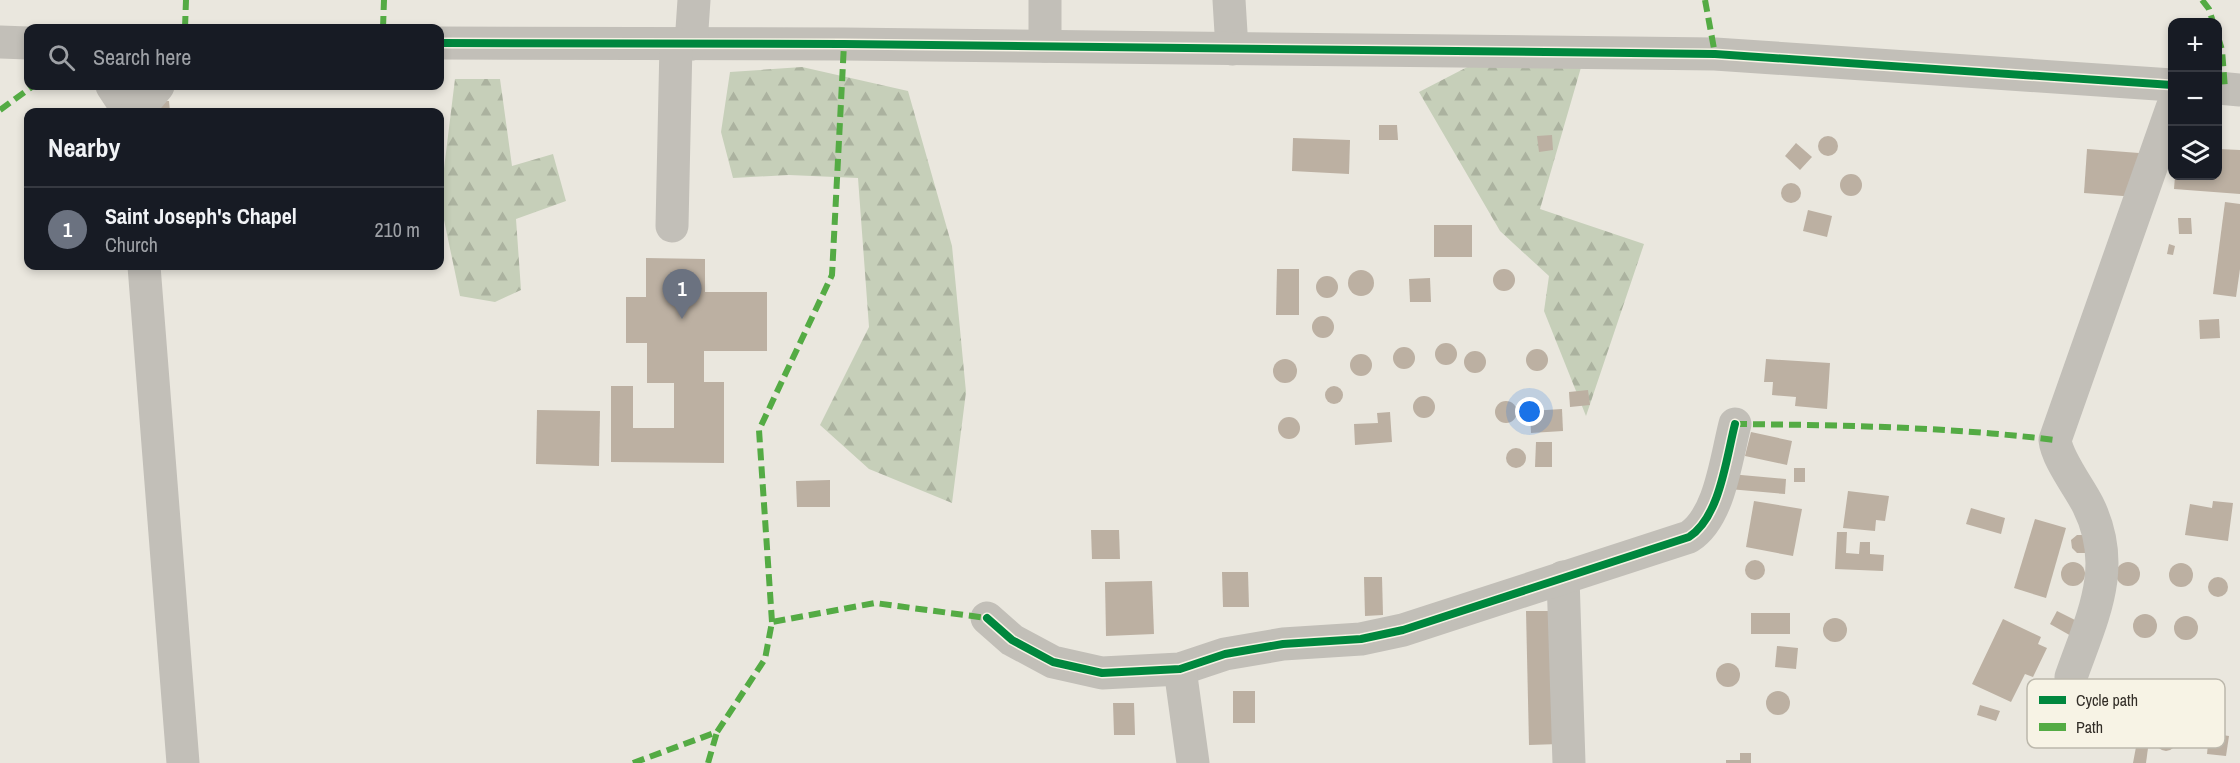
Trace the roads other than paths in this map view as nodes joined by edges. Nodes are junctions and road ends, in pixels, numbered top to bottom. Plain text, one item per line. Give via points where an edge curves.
1 (694, 0) edge
2 (1045, 0) edge
3 (1229, 0) edge
4 (0, 42) edge
5 (24, 42) edge
6 (444, 43) edge
7 (684, 44) junction
8 (1045, 46) junction
9 (1232, 49) junction
10 (2168, 85) edge
11 (2222, 88) edge
12 (115, 90) edge
13 (155, 90) edge
14 (2240, 90) edge
15 (126, 108) edge
16 (139, 108) edge
17 (2168, 119) edge
18 (672, 226) dead end
19 (144, 270) edge
20 (1735, 424) dead end
21 (1563, 578) junction
22 (987, 618) dead end
23 (1180, 669) junction
24 (2071, 677) dead end
25 (183, 763) edge
26 (1193, 763) edge
27 (1569, 763) edge

1 - 7 street
2 - 8 street
3 - 9 street
4 - 5 street
6 - 7 street
7 - 8 street
7 - 18 street
8 - 9 street
9 - 10 street via 1715,54
11 - 14 street
12 - 15 street
13 - 16 street
17 - 24 street via 2055,440 2059,456 2074,477 2102,539 2099,595
19 - 25 street
20 - 21 street via 1713,509 1701,530 1668,545
21 - 23 street via 1403,630 1361,639 1283,644 1225,654
21 - 27 street
22 - 23 street via 1012,640 1053,662 1102,673
23 - 26 street

